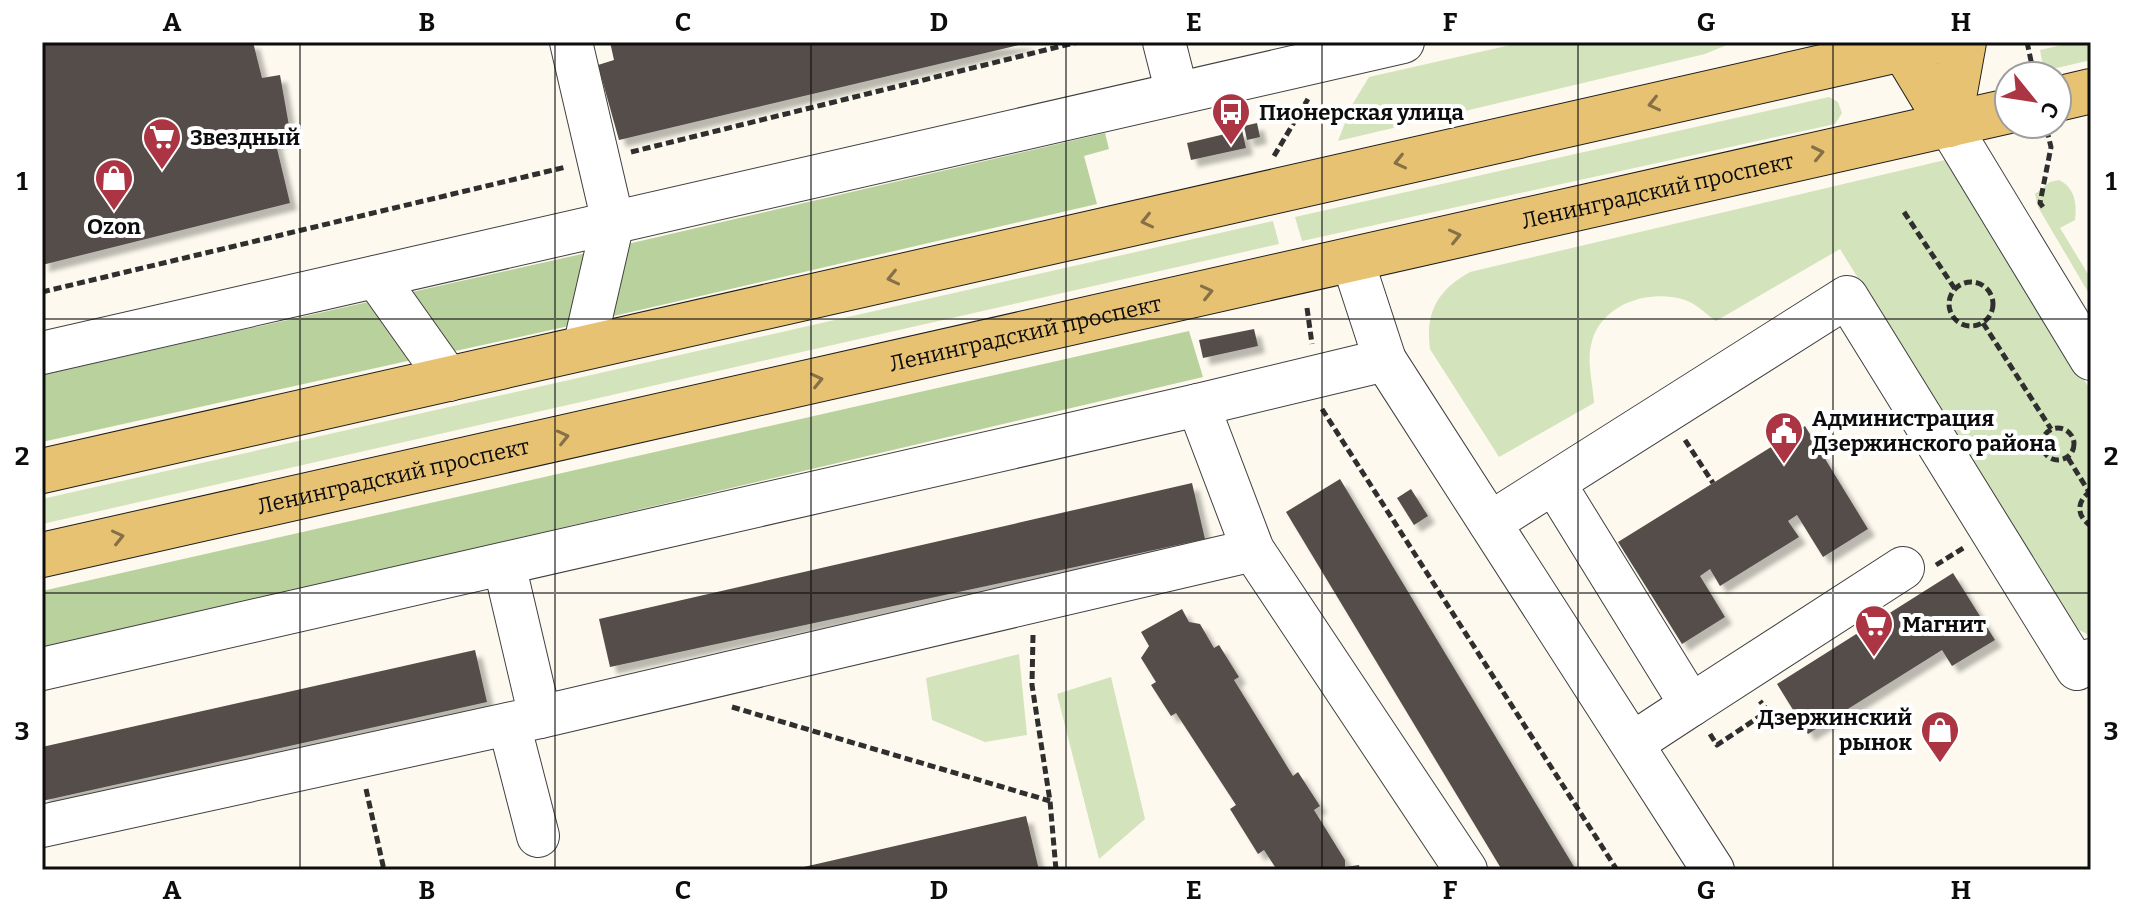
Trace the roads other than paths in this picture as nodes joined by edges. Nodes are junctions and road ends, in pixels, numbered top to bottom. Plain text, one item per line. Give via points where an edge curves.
1 (571, 42) edge
2 (1164, 42) edge
3 (1403, 42) edge
4 (1781, 42) edge
5 (1964, 42) edge
6 (1912, 44) edge
7 (1332, 50) edge
8 (1730, 87) junction
9 (1177, 93) junction
10 (1993, 115) edge
11 (1949, 125) junction
12 (613, 222) junction
13 (1352, 259) junction
14 (376, 277) junction
15 (584, 348) junction
16 (42, 353) edge
17 (2091, 359) edge
18 (1385, 360) junction
19 (449, 380) junction
20 (1198, 405) junction
21 (42, 471) edge
22 (1554, 483) junction
23 (1490, 523) junction
24 (1253, 550) junction
25 (42, 555) edge
26 (504, 564) junction
27 (1903, 568) dead end
28 (2091, 660) edge
29 (42, 669) edge
30 (1691, 705) junction
31 (524, 721) junction
32 (1633, 743) junction
33 (42, 826) edge
34 (538, 836) dead end
35 (1466, 870) edge
36 (1713, 870) edge

1 - 12 street
2 - 9 street
3 - 7 street
4 - 8 main road
5 - 11 main road
6 - 8 main road
6 - 11 main road
7 - 9 street
8 -> 15 main road
9 - 12 street
10 - 11 main road, Ленинградский проспект
13 -> 11 main road, Ленинградский проспект
11 - 17 street
12 - 14 street
12 - 15 street
13 - 18 street
25 -> 13 main road, Ленинградский проспект
14 - 16 street
14 - 19 street
15 - 19 main road
18 - 20 street
18 - 23 street
19 - 21 main road
20 - 24 street
20 - 26 street
22 - 23 street
22 - 28 street via 1847,297 2077,669
22 - 30 street
23 - 32 street
24 - 31 street
24 - 35 street
26 - 29 street
26 - 31 street
27 - 30 street
30 - 32 street
31 - 33 street
31 - 34 street
32 - 36 street

